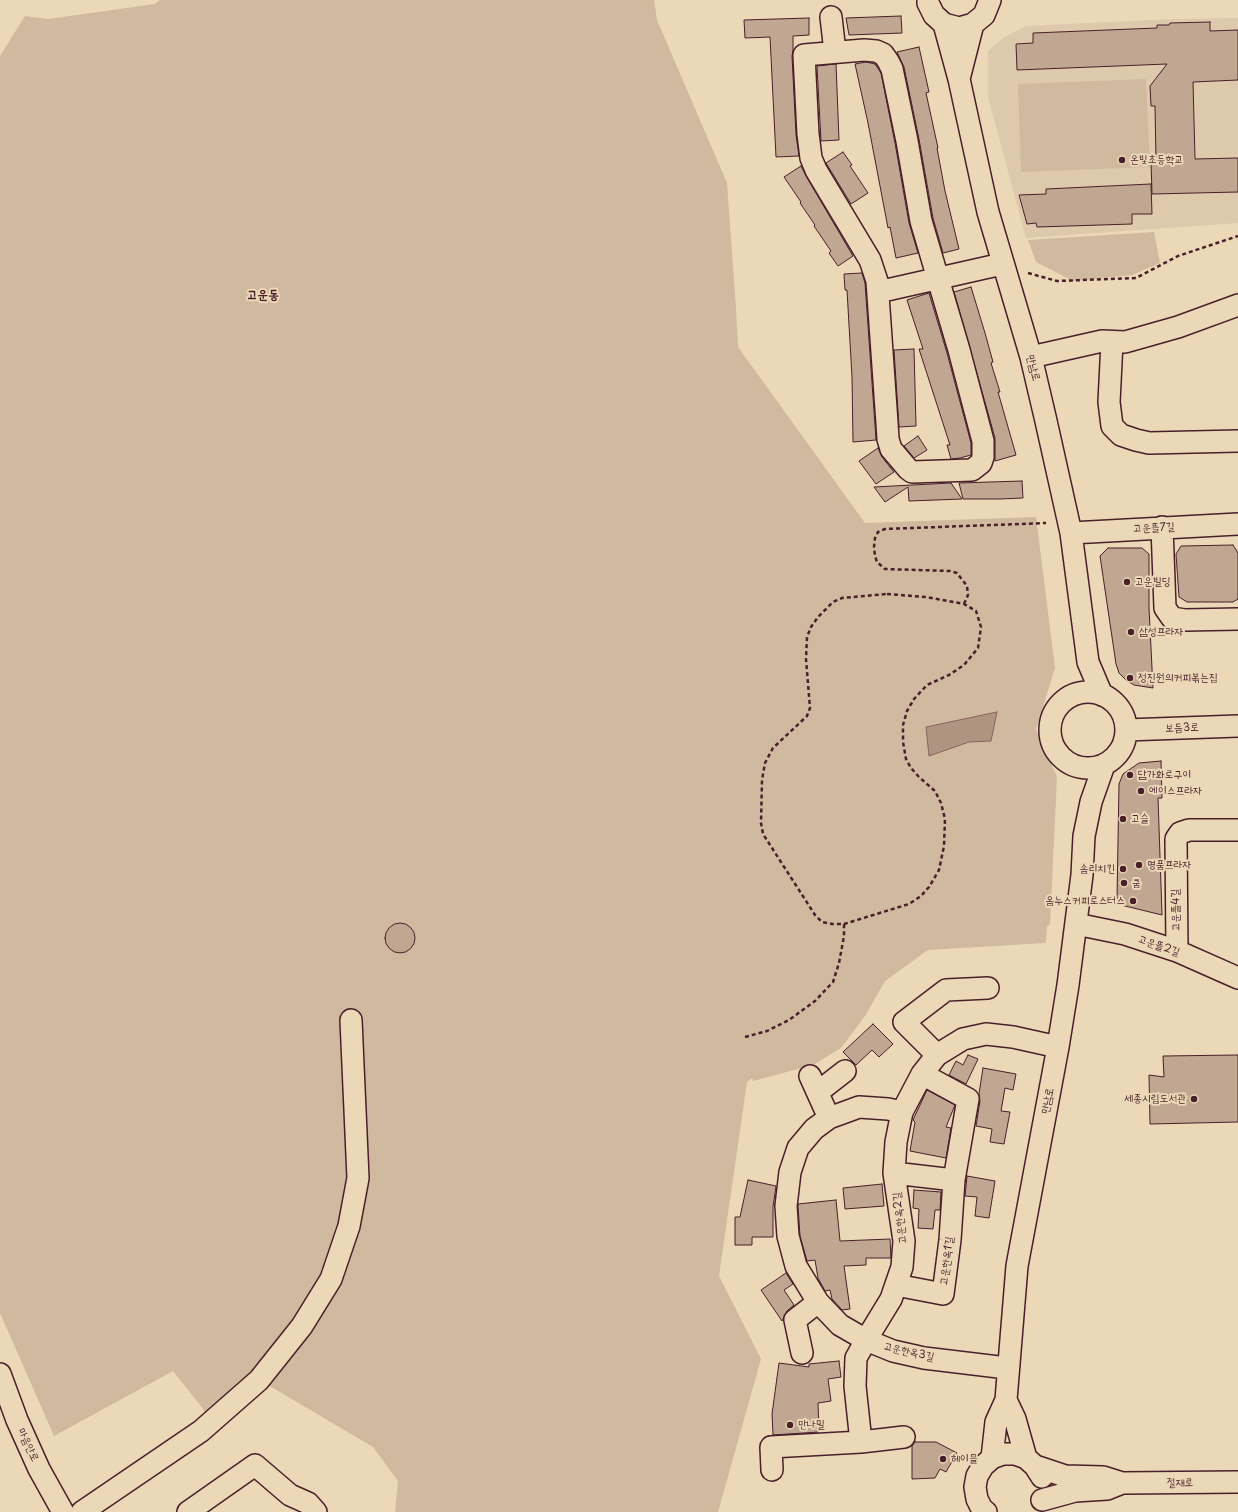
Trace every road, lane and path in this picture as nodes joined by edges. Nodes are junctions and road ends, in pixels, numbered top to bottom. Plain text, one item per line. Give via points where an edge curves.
1 (928, 0) edge
2 (990, 0) edge
3 (831, 17) dead end
4 (944, 24) junction
5 (973, 24) junction
6 (835, 52) junction
7 (959, 79) junction
8 (1238, 236) edge
9 (1002, 264) junction
10 (1028, 273) dead end
11 (938, 279) junction
12 (878, 292) junction
13 (1238, 305) edge
14 (1112, 342) junction
15 (1031, 357) junction
16 (1238, 441) edge
17 (1046, 523) dead end
18 (1238, 524) edge
19 (1162, 527) junction
20 (1071, 533) junction
21 (964, 604) junction
22 (1238, 619) edge
23 (1088, 662) junction
24 (1102, 695) junction
25 (1066, 699) junction
26 (1238, 726) edge
27 (1126, 730) junction
28 (1069, 764) junction
29 (1104, 765) junction
30 (1091, 802) junction
31 (1238, 830) edge
32 (844, 924) junction
33 (1076, 924) junction
34 (1177, 951) junction
35 (1238, 978) edge
36 (988, 988) dead end
37 (351, 1020) dead end
38 (745, 1037) dead end
39 (1058, 1047) junction
40 (937, 1055) junction
41 (845, 1071) dead end
42 (922, 1074) junction
43 (902, 1112) junction
44 (829, 1118) junction
45 (894, 1173) junction
46 (954, 1180) junction
47 (896, 1285) junction
48 (818, 1302) junction
49 (866, 1340) junction
50 (802, 1353) dead end
51 (1007, 1368) junction
52 (1, 1382) edge
53 (1006, 1400) junction
54 (904, 1438) dead end
55 (861, 1442) junction
56 (992, 1458) junction
57 (1031, 1462) junction
58 (772, 1470) dead end
59 (1238, 1482) edge
60 (1122, 1483) junction
61 (1038, 1506) edge
62 (63, 1512) edge
63 (82, 1512) edge
64 (188, 1512) edge
65 (316, 1512) edge
66 (986, 1512) edge

1 - 4 street via 934,15
2 - 5 street via 984,15
3 - 6 street
4 - 5 street via 959,28
4 - 7 street, 만남로
5 - 7 street
6 - 11 street via 876,51 883,54 892,69 921,221
6 - 12 street via 804,55 809,149 813,165 870,260
7 - 9 street, 만남로
8 - 10 path via 1178,256 1136,278 1057,282
9 - 11 street
9 - 15 street, 만남로
11 - 12 street
11 - 12 street via 983,441 981,463 972,470 912,472 891,449 886,423
13 - 14 street via 1178,327 1125,342
14 - 15 street via 1102,341
14 - 16 street via 1109,402 1112,426 1121,435 1149,442
15 - 20 street, 만남로
17 - 21 path via 885,529 878,532 874,542 875,556 877,562 885,569 950,571 957,574 967,586 968,595
18 - 19 street, 고운뜰7길
19 - 20 street, 고운뜰7길
19 - 22 street via 1165,608 1172,618
20 - 23 street, 만남로
21 - 32 path via 976,611 981,627 978,648 964,665 927,685 914,699 903,725 906,759 918,777 935,791 942,803 945,820 944,846 939,870 929,887 909,904
21 - 32 path via 926,597 887,594 842,598 833,602 818,617 807,637 810,708 801,723 773,748 765,763 761,823 766,840 815,915 822,922
23 - 24 street, 만남로
23 - 25 street
24 - 25 street via 1090,692
24 - 27 street via 1119,709
25 - 28 street via 1056,708 1049,733 1052,745 1059,756
26 - 27 street, 보듬3로
27 - 29 street via 1120,751
28 - 29 street via 1080,768
28 - 30 street
29 - 30 street, 만남로
30 - 33 street, 만남로 via 1084,836
31 - 34 street, 고운뜰4길 via 1188,830 1180,833 1176,839
32 - 38 path via 839,963 833,982 815,1001 789,1020 767,1031
33 - 34 street, 고운뜰2길 via 1125,934
33 - 39 street, 만남로
34 - 35 street, 고운뜰2길
36 - 40 street via 946,990 904,1022
37 - 63 street via 358,1178 350,1226 331,1278 302,1326 259,1380 201,1431
39 - 40 street, 고운한옥2길 via 986,1034 962,1039
39 - 51 street, 만남로 via 1017,1266
40 - 42 street, 고운한옥2길
41 - 44 street via 814,1084
42 - 43 street, 고운한옥2길
42 - 46 street, 고운한옥1길 via 968,1099
43 - 44 street, 고운한옥3길 via 888,1108 859,1107
43 - 45 street, 고운한옥2길 via 896,1142
44 - 48 street, 고운한옥3길 via 798,1148 790,1172 786,1206 788,1236 796,1266
45 - 46 street
45 - 47 street, 고운한옥2길 via 904,1241 902,1268
46 - 47 street, 고운한옥1길 via 943,1294
47 - 49 street, 고운한옥2길 via 891,1299
48 - 49 street, 고운한옥3길 via 840,1325
48 - 50 street via 795,1320
49 - 51 street, 고운한옥3길 via 893,1351 924,1358
49 - 55 street, 고운한옥2길 via 856,1358 855,1386
51 - 53 street, 만남로
52 - 62 street, 마음안로 via 39,1469
53 - 56 street via 996,1422
53 - 57 street
54 - 55 street
55 - 58 street via 771,1447
56 - 57 street via 1003,1454 1015,1454
56 - 66 street via 977,1476 975,1487 977,1499
57 - 60 street via 1065,1476 1103,1477
57 - 61 street via 1041,1474 1043,1484
59 - 60 street, 절재로
60 - 61 street via 1107,1489 1068,1492
64 - 65 street via 255,1465 290,1495 308,1503

